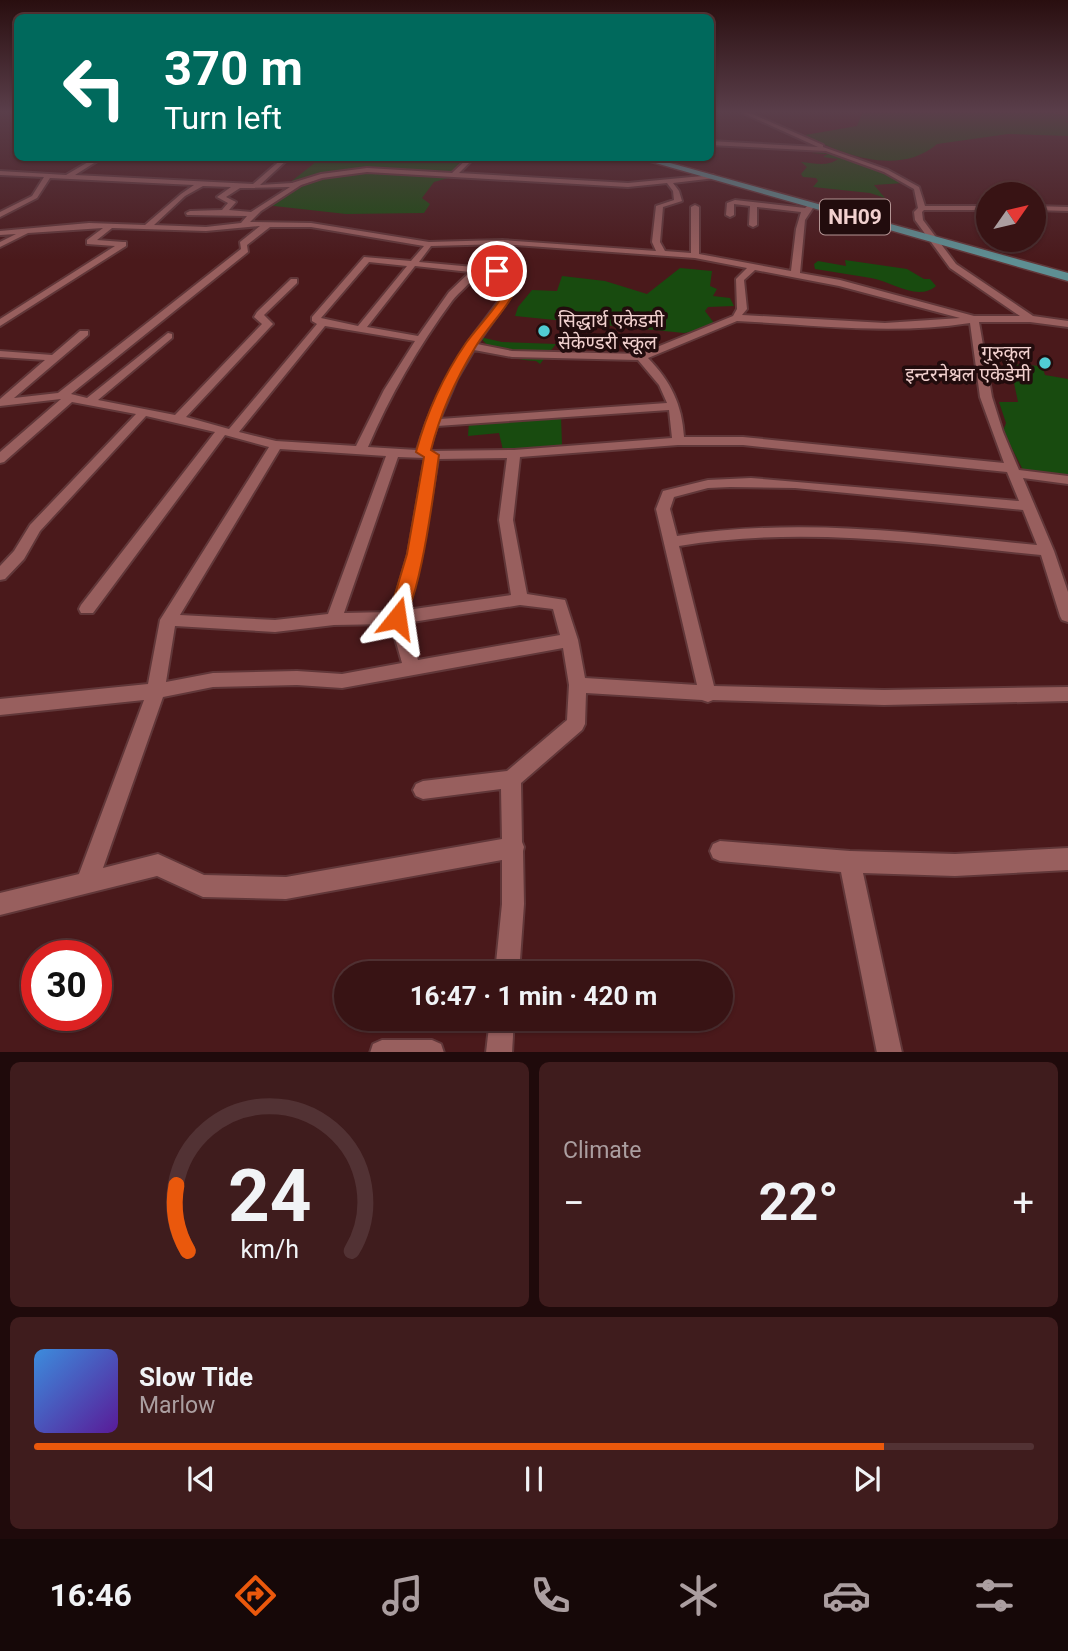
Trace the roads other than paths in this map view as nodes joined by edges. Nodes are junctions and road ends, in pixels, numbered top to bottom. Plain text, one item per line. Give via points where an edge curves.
1 (92, 162) edge
2 (281, 162) edge
3 (467, 162) edge
4 (658, 162) edge
5 (859, 162) edge
6 (0, 173) edge
7 (454, 175) junction
8 (48, 176) junction
9 (67, 177) junction
10 (713, 177) junction
11 (669, 182) junction
12 (203, 183) junction
13 (298, 184) junction
14 (239, 186) junction
15 (255, 186) junction
16 (754, 204) junction
17 (695, 206) dead end
18 (808, 207) junction
19 (922, 208) junction
20 (976, 208) edge
21 (1046, 208) edge
22 (1068, 209) edge
23 (224, 212) junction
24 (190, 213) dead end
25 (253, 214) junction
26 (0, 215) edge
27 (730, 215) dead end
28 (243, 225) junction
29 (267, 225) junction
30 (754, 225) dead end
31 (112, 226) junction
32 (147, 227) junction
33 (32, 229) junction
34 (0, 233) edge
35 (933, 241) junction
36 (429, 244) junction
37 (0, 245) edge
38 (662, 254) junction
39 (695, 256) junction
40 (412, 264) junction
41 (477, 267) junction
42 (753, 267) junction
43 (795, 274) junction
44 (1068, 277) edge
45 (294, 281) dead end
46 (736, 318) junction
47 (974, 319) junction
48 (1030, 319) junction
49 (0, 323) edge
50 (323, 323) junction
51 (1068, 324) edge
52 (360, 329) junction
53 (85, 333) dead end
54 (168, 336) dead end
55 (421, 339) junction
56 (470, 346) junction
57 (0, 354) edge
58 (641, 357) junction
59 (54, 358) junction
60 (66, 397) junction
61 (90, 401) junction
62 (1, 404) edge
63 (674, 406) junction
64 (144, 412) junction
65 (178, 419) junction
66 (431, 423) junction
67 (227, 432) junction
68 (678, 440) junction
69 (276, 445) junction
70 (361, 449) junction
71 (394, 451) junction
72 (428, 453) junction
73 (514, 454) junction
74 (0, 459) edge
75 (1012, 470) junction
76 (1068, 480) edge
77 (1028, 506) junction
78 (673, 542) junction
79 (1047, 551) junction
80 (1060, 571) edge
81 (0, 575) edge
82 (520, 599) junction
83 (87, 609) dead end
84 (1068, 616) edge
85 (397, 618) junction
86 (334, 619) junction
87 (168, 620) junction
88 (570, 640) junction
89 (412, 667) junction
90 (578, 685) junction
91 (156, 691) junction
92 (1068, 694) edge
93 (708, 695) junction
94 (0, 707) edge
95 (511, 779) junction
96 (423, 790) dead end
97 (514, 847) junction
98 (720, 851) dead end
99 (1068, 859) edge
100 (850, 862) junction
101 (87, 882) junction
102 (0, 904) edge
103 (508, 961) edge
104 (501, 1031) edge
105 (382, 1052) edge
106 (432, 1052) edge
107 (499, 1052) edge
108 (890, 1052) edge

1 - 9 street
2 - 15 street
3 - 7 street
4 - 10 main road, NH09
5 - 19 street via 917,188
6 - 8 street
7 - 11 street via 616,185
7 - 13 street via 356,170
8 - 9 street
8 - 26 street via 35,197
9 - 12 street
10 - 11 street
10 - 18 main road, NH09
11 - 38 street via 678,201 660,206 656,242
12 - 14 street
12 - 32 street
13 - 15 street
13 - 25 street
14 - 15 street
14 - 23 street via 221,197 232,202
16 - 18 street
16 - 27 street via 731,203
16 - 30 street
17 - 39 street
18 - 35 main road, NH09
18 - 43 street
19 - 20 street
19 - 35 street via 919,220
21 - 22 street
23 - 24 street
23 - 25 street
25 - 28 street
28 - 29 street
28 - 32 street
29 - 36 street via 336,227
29 - 60 street via 243,244 245,250
31 - 32 street
31 - 33 street
31 - 49 street via 89,240 123,244
33 - 34 street
33 - 37 street
35 - 44 main road, NH09
35 - 48 street via 953,266
36 - 38 street via 502,242
36 - 40 street
38 - 39 street
39 - 42 street
40 - 41 street
40 - 50 street via 367,259 315,319
40 - 52 street
41 - 55 street
41 - 56 street via 517,274 512,290
42 - 43 street
42 - 46 street via 740,279 742,309
43 - 47 street
45 - 65 street via 260,314 268,324
46 - 47 street via 885,326
46 - 58 street
47 - 48 street
47 - 75 street via 986,397
48 - 51 street
50 - 52 street
50 - 67 street
52 - 55 street
53 - 59 street
54 - 61 street
55 - 70 street via 378,406
56 - 58 street via 512,354
56 - 66 street
57 - 59 street
58 - 63 street via 664,381
59 - 62 street
60 - 61 street
60 - 62 street
60 - 74 street
61 - 64 street
63 - 66 street
63 - 68 street
64 - 65 street
64 - 81 street via 36,528
65 - 67 street
66 - 72 street
67 - 69 street
67 - 83 street
68 - 73 street
68 - 75 street via 810,446
69 - 70 street
69 - 87 street
70 - 71 street
71 - 72 street
71 - 86 street
72 - 73 street
72 - 85 street via 415,554
73 - 82 street via 506,520
75 - 76 street
75 - 77 street
77 - 78 street via 801,485 728,484 668,494 663,509
77 - 79 street
78 - 79 street via 719,533 839,530
78 - 93 street
79 - 80 street
80 - 84 street
82 - 85 street
82 - 88 street via 559,604
85 - 86 street
85 - 89 street
86 - 87 street via 275,626
87 - 91 street
88 - 89 street
88 - 90 street
89 - 91 street via 342,681 213,680
90 - 93 street
90 - 95 street via 576,724
91 - 94 street
91 - 101 street
92 - 93 street via 955,699
95 - 96 street
95 - 97 street
97 - 101 street via 286,888 203,886 158,865
97 - 103 street
98 - 100 street
99 - 100 street via 955,865
100 - 108 street
101 - 102 street
104 - 107 street
105 - 106 street

